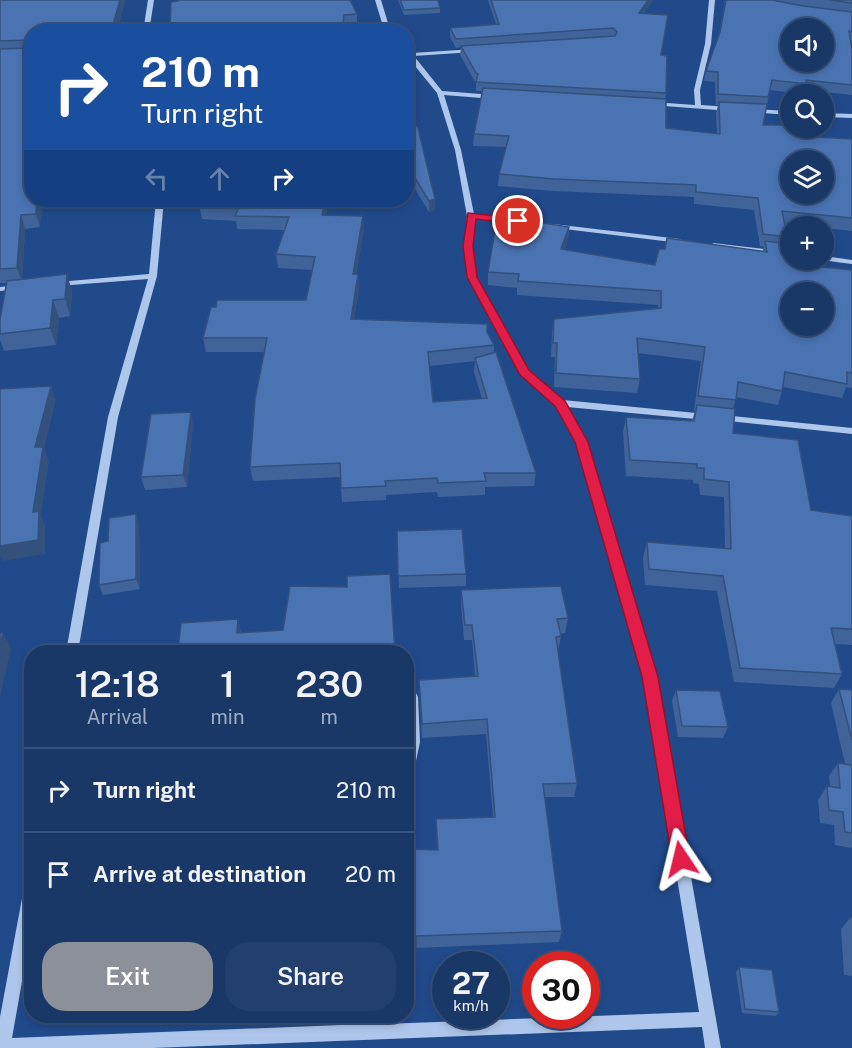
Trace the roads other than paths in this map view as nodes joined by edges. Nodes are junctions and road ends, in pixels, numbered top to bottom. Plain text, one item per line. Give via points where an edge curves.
1 (151, 0) edge
2 (378, 0) edge
3 (712, 0) edge
4 (147, 24) edge
5 (386, 24) edge
6 (482, 50) edge
7 (414, 52) edge
8 (414, 60) edge
9 (440, 93) junction
10 (499, 98) edge
11 (646, 104) edge
12 (698, 107) junction
13 (734, 110) edge
14 (745, 110) edge
15 (780, 112) edge
16 (834, 115) edge
17 (852, 116) edge
18 (159, 207) edge
19 (471, 216) junction
20 (530, 223) edge
21 (542, 224) edge
22 (684, 241) edge
23 (708, 244) edge
24 (780, 253) edge
25 (834, 259) edge
26 (852, 262) edge
27 (153, 276) junction
28 (53, 285) edge
29 (31, 286) edge
30 (0, 289) edge
31 (560, 403) junction
32 (852, 431) edge
33 (73, 645) edge
34 (24, 926) edge
35 (708, 1019) junction
36 (349, 1023) edge
37 (348, 1033) junction
38 (2, 1047) edge
39 (713, 1048) edge

1 - 4 street
2 - 5 street
3 - 12 street via 708,44 697,90
6 - 7 street
8 - 9 street
9 - 10 street
9 - 19 street via 458,150
11 - 12 street
12 - 13 street
14 - 15 street
16 - 17 street
18 - 27 street
19 - 20 street
19 - 31 street via 468,246 472,277 524,372
21 - 22 street
23 - 24 street
25 - 26 street
27 - 28 street
27 - 33 street via 113,417
29 - 30 street
31 - 32 street
31 - 35 street via 582,442 650,677
34 - 38 street
35 - 37 street
35 - 39 street
36 - 37 street
37 - 38 street

